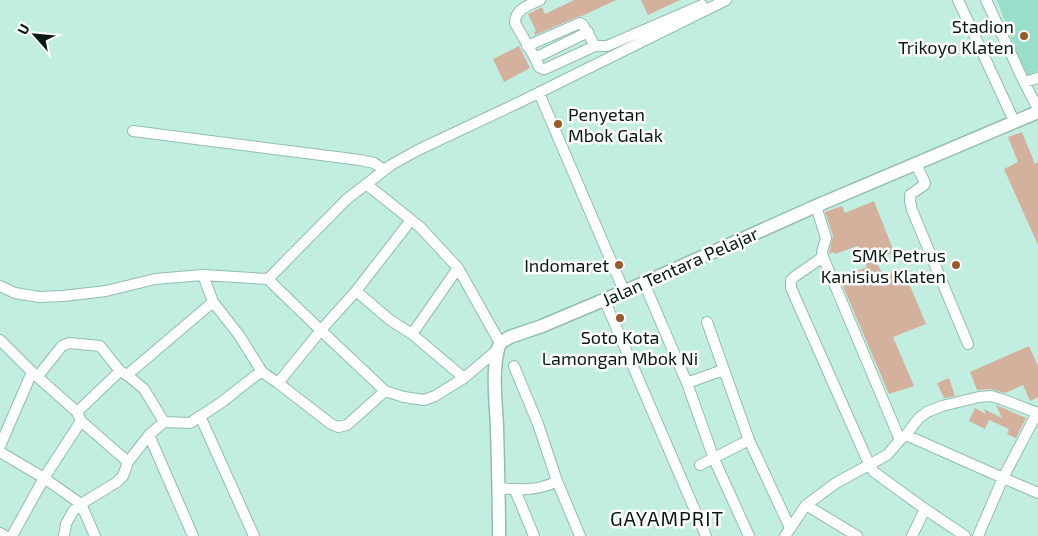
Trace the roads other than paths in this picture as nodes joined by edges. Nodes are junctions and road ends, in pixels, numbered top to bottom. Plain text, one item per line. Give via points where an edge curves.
1 (540, 0) edge
2 (712, 0) edge
3 (726, 0) edge
4 (958, 0) edge
5 (986, 0) edge
6 (588, 32) junction
7 (528, 46) junction
8 (595, 46) junction
9 (534, 58) junction
10 (1038, 78) edge
11 (1024, 82) junction
12 (539, 93) junction
13 (1038, 111) edge
14 (1014, 122) junction
15 (133, 131) dead end
16 (916, 164) junction
17 (384, 170) junction
18 (366, 184) junction
19 (816, 206) junction
20 (411, 220) junction
21 (823, 257) junction
22 (458, 268) junction
23 (203, 275) junction
24 (268, 278) junction
25 (644, 283) junction
26 (0, 286) edge
27 (356, 291) junction
28 (624, 291) junction
29 (604, 299) junction
30 (213, 302) junction
31 (707, 322) dead end
32 (321, 330) junction
33 (412, 334) junction
34 (0, 340) edge
35 (968, 344) dead end
36 (498, 346) junction
37 (514, 366) dead end
38 (723, 370) junction
39 (262, 372) junction
40 (124, 373) junction
41 (35, 374) junction
42 (464, 378) junction
43 (278, 383) junction
44 (686, 383) junction
45 (385, 391) junction
46 (1037, 413) edge
47 (200, 416) junction
48 (79, 417) junction
49 (164, 422) junction
50 (149, 435) junction
51 (903, 438) junction
52 (748, 440) junction
53 (0, 446) edge
54 (0, 452) edge
55 (714, 459) junction
56 (128, 462) junction
57 (869, 464) junction
58 (700, 465) dead end
59 (44, 478) junction
60 (1003, 478) junction
61 (557, 481) junction
62 (499, 488) junction
63 (515, 490) junction
64 (1038, 493) edge
65 (81, 504) junction
66 (806, 506) junction
67 (925, 509) junction
68 (788, 532) edge
69 (0, 533) edge
70 (5, 536) edge
71 (12, 536) edge
72 (64, 536) edge
73 (95, 536) edge
74 (194, 536) edge
75 (254, 536) edge
76 (499, 536) edge
77 (534, 536) edge
78 (580, 536) edge
79 (706, 536) edge
80 (749, 536) edge
81 (857, 536) edge
82 (912, 536) edge
83 (965, 536) edge
84 (978, 536) edge

1 - 7 street via 520,10 515,18
2 - 8 street via 607,46
3 - 12 street
4 - 14 street
5 - 11 street
6 - 7 street via 578,23
6 - 8 street
6 - 9 street
7 - 9 street
8 - 9 street via 543,70
10 - 11 street
11 - 13 street
12 - 17 street via 418,150
12 - 28 street
13 - 14 main road, Jalan Tentara Pelajar
14 - 16 main road, Jalan Tentara Pelajar
15 - 17 street via 360,160 374,163
16 - 19 main road, Jalan Tentara Pelajar
16 - 35 street via 925,183 910,195 912,210
17 - 18 street
18 - 20 street
18 - 24 street
19 - 21 street via 826,238
19 - 25 main road, Jalan Tentara Pelajar
20 - 22 street
20 - 27 street
21 - 51 street
21 - 57 street via 794,277 791,288
22 - 33 street
22 - 36 street
23 - 24 street
23 - 26 street via 155,279 63,296 38,297 14,293
23 - 30 street
24 - 32 street
25 - 28 main road, Jalan Tentara Pelajar
25 - 44 street
27 - 32 street
27 - 33 street
28 - 29 main road, Jalan Tentara Pelajar
29 - 36 main road, Jalan Tentara Pelajar
29 - 79 street
30 - 39 street
30 - 40 street
31 - 38 street
32 - 43 street
32 - 45 street
33 - 42 street
34 - 41 street
36 - 42 street
36 - 62 main road via 495,368
37 - 61 street
38 - 44 street
38 - 52 street
39 - 43 street
39 - 47 street
40 - 41 street via 100,346 70,343 62,346
40 - 48 street
40 - 49 street via 144,389
41 - 48 street
41 - 53 street
42 - 45 street via 424,400
43 - 45 street via 338,427 347,425
44 - 55 street
46 - 51 street via 992,396 979,397 927,412
46 - 60 street
47 - 49 street via 190,423
47 - 75 street
48 - 56 street
48 - 59 street
49 - 50 street
50 - 56 street
50 - 74 street
51 - 57 street via 887,455
51 - 60 street
52 - 55 street
52 - 68 street
54 - 59 street
55 - 58 street
55 - 80 street
56 - 65 street via 118,482
57 - 66 street
57 - 67 street via 874,472
59 - 65 street
59 - 71 street
60 - 64 street
60 - 84 street
61 - 63 street via 544,487
61 - 78 street
62 - 63 street
62 - 76 main road
63 - 77 street
65 - 72 street via 66,524
65 - 73 street
66 - 68 street
66 - 81 street
67 - 82 street
67 - 83 street
69 - 70 street

